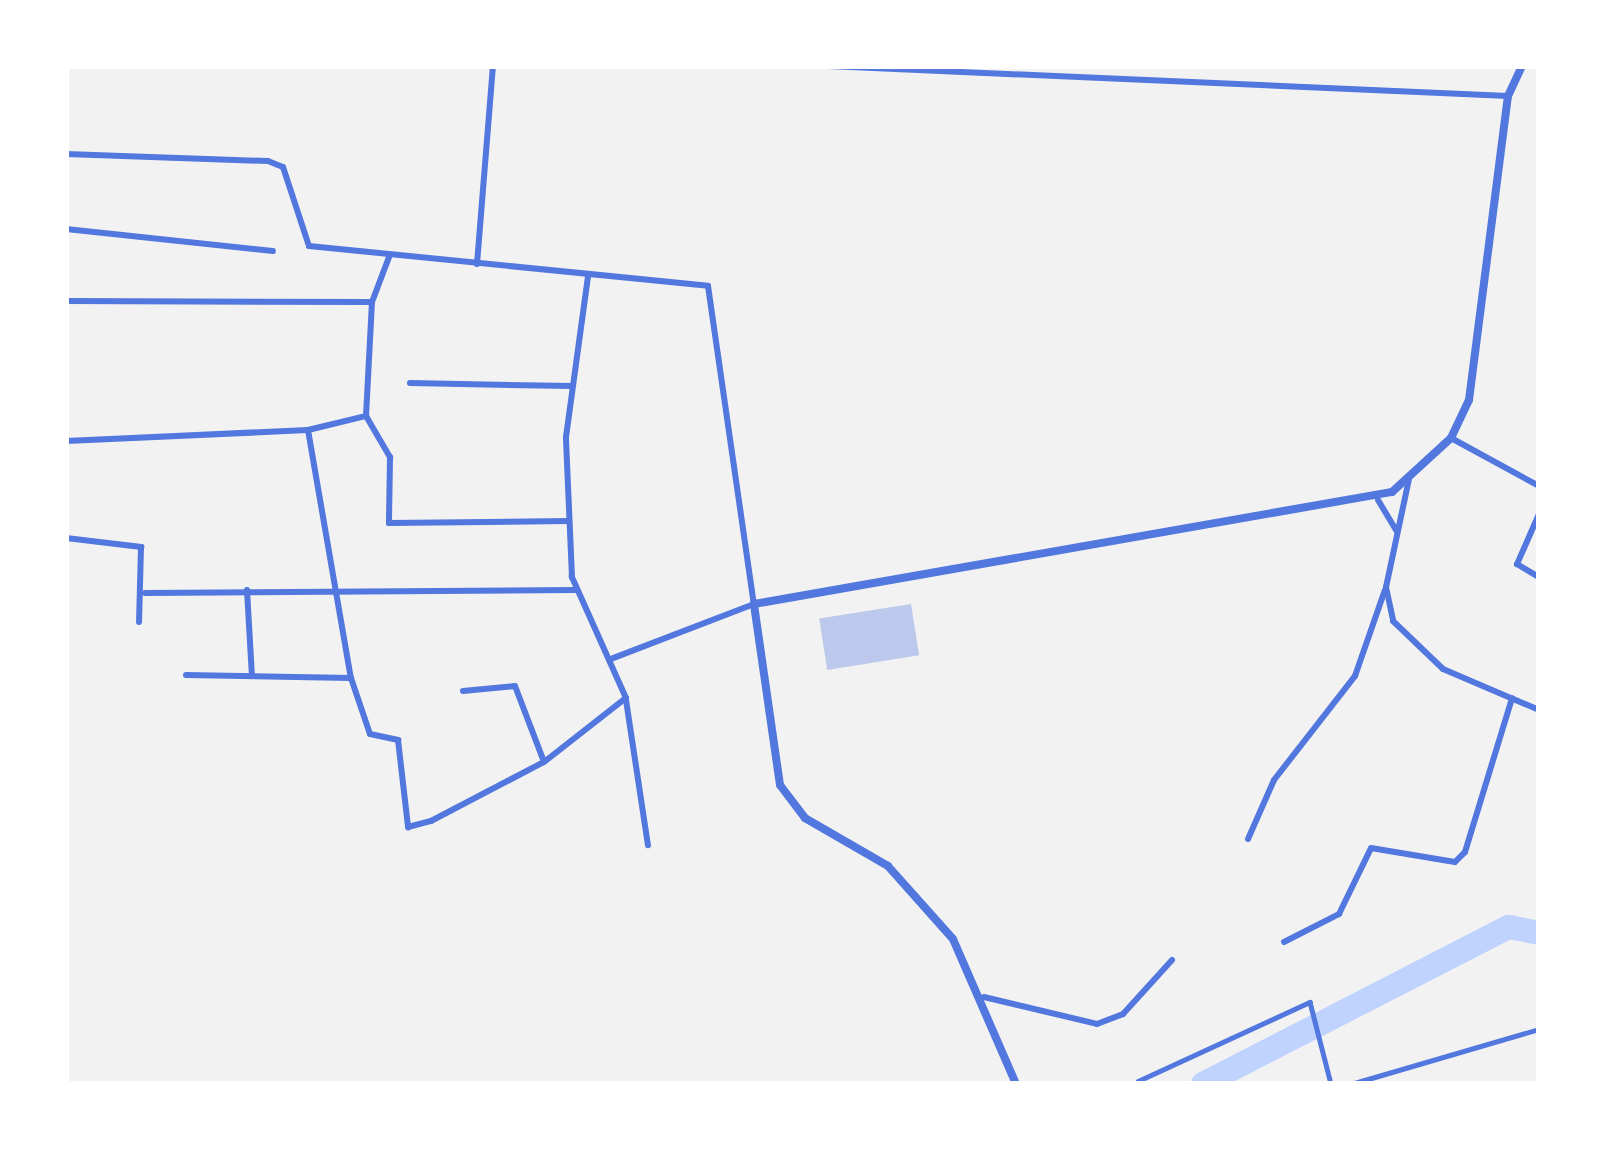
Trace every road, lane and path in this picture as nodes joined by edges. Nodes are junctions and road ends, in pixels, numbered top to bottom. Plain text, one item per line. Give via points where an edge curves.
1 (493, 66) edge
2 (828, 66) edge
3 (1522, 66) edge
4 (867, 67) edge
5 (1508, 96) junction
6 (66, 154) edge
7 (66, 229) edge
8 (273, 251) dead end
9 (389, 257) junction
10 (477, 264) junction
11 (588, 276) junction
12 (66, 301) edge
13 (372, 302) junction
14 (410, 383) dead end
15 (572, 386) junction
16 (366, 416) junction
17 (308, 430) junction
18 (1451, 438) junction
19 (66, 441) edge
20 (1409, 479) junction
21 (1539, 486) edge
22 (1378, 500) junction
23 (1539, 514) edge
24 (569, 521) junction
25 (1397, 532) junction
26 (66, 538) edge
27 (1539, 578) edge
28 (338, 584) junction
29 (1387, 587) junction
30 (247, 589) junction
31 (575, 590) junction
32 (145, 592) junction
33 (754, 604) junction
34 (139, 622) dead end
35 (613, 658) junction
36 (186, 675) dead end
37 (252, 676) junction
38 (351, 679) junction
39 (463, 691) dead end
40 (626, 698) junction
41 (1512, 698) junction
42 (1539, 710) edge
43 (544, 762) junction
44 (1248, 839) dead end
45 (648, 844) dead end
46 (1284, 942) dead end
47 (1172, 960) dead end
48 (984, 998) junction
49 (1539, 1029) edge
50 (1138, 1081) dead end
51 (1016, 1084) edge
52 (1331, 1084) edge
53 (1351, 1084) edge

1 - 10 street
2 - 4 street
3 - 5 street
4 - 5 street
5 - 18 street via 1483,328
6 - 9 street via 268,160 283,167 309,246
7 - 8 street
9 - 10 street
9 - 13 street
10 - 11 street
11 - 15 street
11 - 33 street via 696,276 708,286
12 - 13 street
13 - 16 street
14 - 15 street
15 - 24 street
16 - 17 street
16 - 24 street via 390,457 389,523
17 - 19 street
17 - 28 street
18 - 20 street
18 - 21 street
20 - 22 street
20 - 25 street
22 - 25 street
22 - 33 street
23 - 27 street via 1517,564
24 - 31 street
25 - 29 street
26 - 32 street via 141,547
28 - 30 street
28 - 31 street
28 - 38 street
29 - 41 street via 1393,621 1421,654
29 - 44 street via 1355,676 1274,780
30 - 32 street
30 - 37 street
31 - 35 street
32 - 34 street
33 - 35 street
33 - 48 street via 787,796 922,900
35 - 40 street
36 - 37 street
37 - 38 street
38 - 43 street via 370,734 398,740 408,827
39 - 43 street via 515,686
40 - 43 street
40 - 45 street
41 - 42 street
41 - 46 street via 1455,862 1371,848 1339,914
47 - 48 street via 1123,1014 1096,1024
48 - 51 street
49 - 53 street
50 - 52 street via 1310,1002

